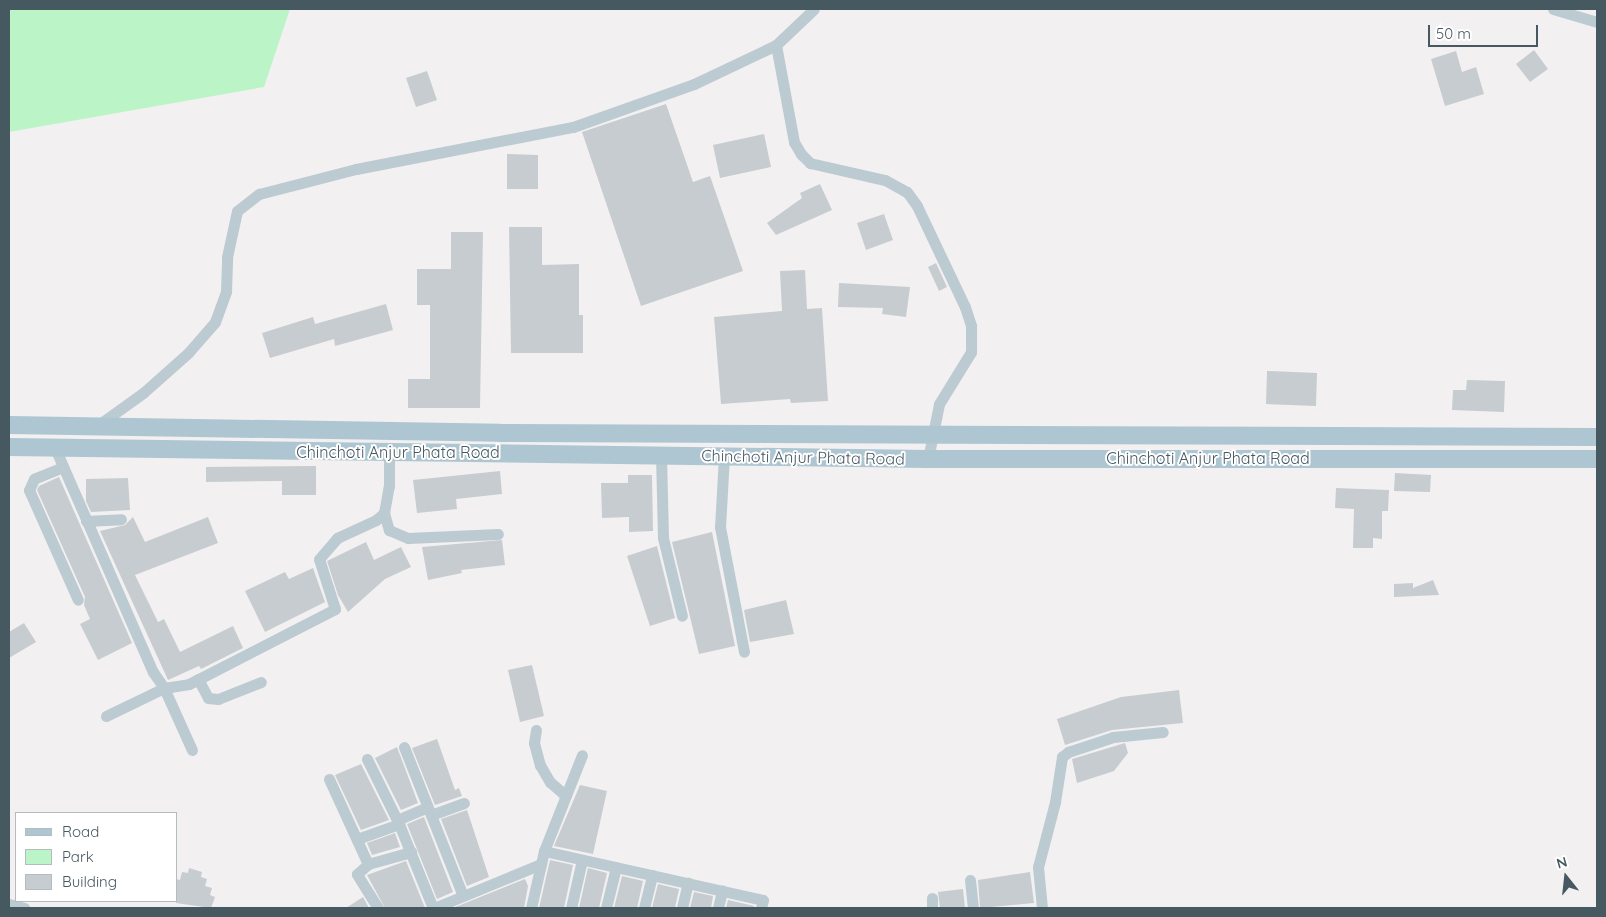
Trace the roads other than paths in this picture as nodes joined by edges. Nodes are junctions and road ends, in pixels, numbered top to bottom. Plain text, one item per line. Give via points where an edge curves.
1 (814, 9) edge
2 (1554, 9) edge
3 (1597, 22) edge
4 (776, 45) junction
5 (9, 425) edge
6 (39, 426) junction
7 (95, 427) junction
8 (933, 436) junction
9 (1597, 437) edge
10 (9, 447) edge
11 (46, 448) junction
12 (390, 452) junction
13 (661, 455) junction
14 (724, 456) junction
15 (928, 459) junction
16 (1597, 459) edge
17 (62, 467) junction
18 (384, 513) junction
19 (121, 519) dead end
20 (86, 521) junction
21 (498, 534) dead end
22 (78, 600) dead end
23 (682, 616) dead end
24 (744, 652) dead end
25 (198, 679) junction
26 (261, 682) dead end
27 (164, 688) junction
28 (106, 716) dead end
29 (536, 730) dead end
30 (1162, 732) dead end
31 (404, 747) dead end
32 (192, 750) dead end
33 (582, 755) dead end
34 (367, 759) dead end
35 (329, 779) dead end
36 (566, 796) junction
37 (464, 803) dead end
38 (429, 811) junction
39 (398, 822) junction
40 (356, 839) junction
41 (544, 851) junction
42 (411, 852) junction
43 (582, 860) junction
44 (368, 864) junction
45 (540, 864) junction
46 (616, 867) junction
47 (652, 875) junction
48 (970, 880) dead end
49 (688, 883) junction
50 (722, 890) junction
51 (463, 896) junction
52 (9, 904) edge
53 (24, 908) edge
54 (378, 908) edge
55 (434, 908) edge
56 (531, 908) edge
57 (571, 908) edge
58 (606, 908) edge
59 (644, 908) edge
60 (682, 908) edge
61 (718, 908) edge
62 (762, 908) edge
63 (973, 908) edge
64 (1042, 908) edge

1 - 4 street
2 - 3 street
4 - 7 street via 694,84 573,127 356,169 259,194 237,211 227,258 226,292 215,322 188,353 151,386
4 - 8 street via 794,142 801,154 810,163 885,180 906,192 965,306 971,326 971,352 939,404
5 - 6 main road, Chinchoti Anjur Phata Road
6 - 7 main road, Chinchoti Anjur Phata Road
6 - 11 main road
7 - 8 main road, Chinchoti Anjur Phata Road
8 - 9 main road, Chinchoti Anjur Phata Road
8 - 15 street
10 - 11 main road, Chinchoti Anjur Phata Road
11 - 12 main road, Chinchoti Anjur Phata Road
11 - 17 street
12 - 13 main road, Chinchoti Anjur Phata Road
12 - 18 street
13 - 14 main road, Chinchoti Anjur Phata Road
13 - 23 street via 663,538
14 - 15 main road, Chinchoti Anjur Phata Road
14 - 24 street via 720,527
15 - 16 main road, Chinchoti Anjur Phata Road
17 - 20 street
17 - 22 street via 34,479 29,490
18 - 21 street via 389,530 408,538
18 - 25 street via 337,538 319,559 336,609
19 - 20 street
20 - 27 street via 153,672
25 - 26 street via 208,698 218,699
25 - 27 street via 176,688
27 - 28 street
27 - 32 street
29 - 36 street via 534,743 540,765 550,782
30 - 64 street via 1113,737 1068,752 1062,758 1055,802 1038,867
31 - 38 street
33 - 36 street
34 - 39 street
35 - 40 street
36 - 41 street
37 - 38 street
38 - 39 street
38 - 51 street
39 - 40 street
39 - 42 street
40 - 44 street
41 - 43 street
41 - 45 street
42 - 44 street
42 - 55 street
43 - 46 street
43 - 57 street
44 - 54 street via 357,874
45 - 51 street
45 - 56 street
46 - 47 street
46 - 58 street
47 - 49 street
47 - 59 street
48 - 63 street
49 - 50 street
49 - 60 street
50 - 61 street
50 - 62 street via 763,900
51 - 55 street
52 - 53 street

